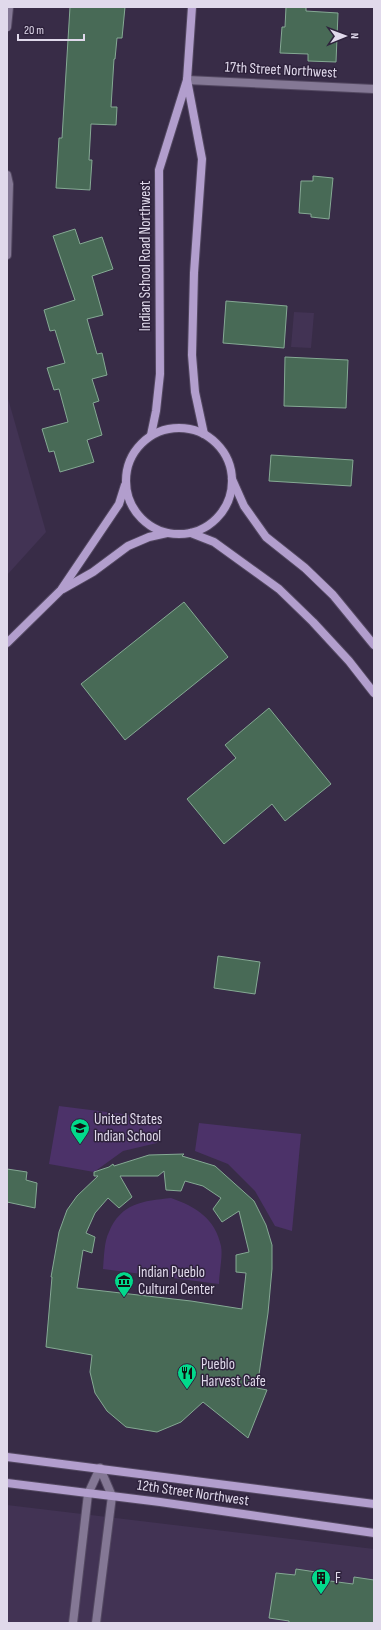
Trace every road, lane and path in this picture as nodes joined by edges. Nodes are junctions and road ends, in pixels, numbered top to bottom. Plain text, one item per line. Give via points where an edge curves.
1 (8, 7) edge
2 (192, 7) edge
3 (7, 27) edge
4 (187, 80) junction
5 (374, 89) edge
6 (7, 175) edge
7 (7, 255) edge
8 (204, 434) junction
9 (151, 436) junction
10 (232, 479) junction
11 (125, 484) junction
12 (167, 533) junction
13 (191, 533) junction
14 (60, 590) junction
15 (7, 643) edge
16 (374, 645) edge
17 (374, 692) edge
18 (7, 1457) edge
19 (100, 1468) junction
20 (7, 1483) edge
21 (88, 1494) junction
22 (112, 1496) junction
23 (374, 1504) edge
24 (374, 1533) edge
25 (73, 1623) edge
26 (96, 1623) edge

1 - 3 street
2 - 4 main road, Indian School Road Northwest
4 - 5 street, 17th Street Northwest
4 - 8 main road, Indian School Road Northwest via 202,159 194,273 192,355 195,392
4 - 9 main road, Indian School Road Northwest via 159,170 160,374
6 - 7 street
8 - 9 main road via 178,428 164,430
8 - 10 main road via 222,450 229,464
9 - 11 main road via 140,444 132,456
10 - 13 main road via 229,497 221,514 208,526
10 - 16 main road via 244,506 266,537 305,568 333,595
11 - 12 main road via 129,501 138,516 152,527
11 - 14 main road via 119,504
12 - 13 main road
12 - 14 main road via 128,546 93,572
13 - 17 main road via 214,542 279,589 349,661
14 - 15 main road
18 - 19 main road, 12th Street Northwest
19 - 21 street
19 - 22 street
19 - 23 main road, 12th Street Northwest
20 - 21 main road, 12th Street Northwest
21 - 22 main road, 12th Street Northwest
21 - 25 street
22 - 24 main road, 12th Street Northwest
22 - 26 street

